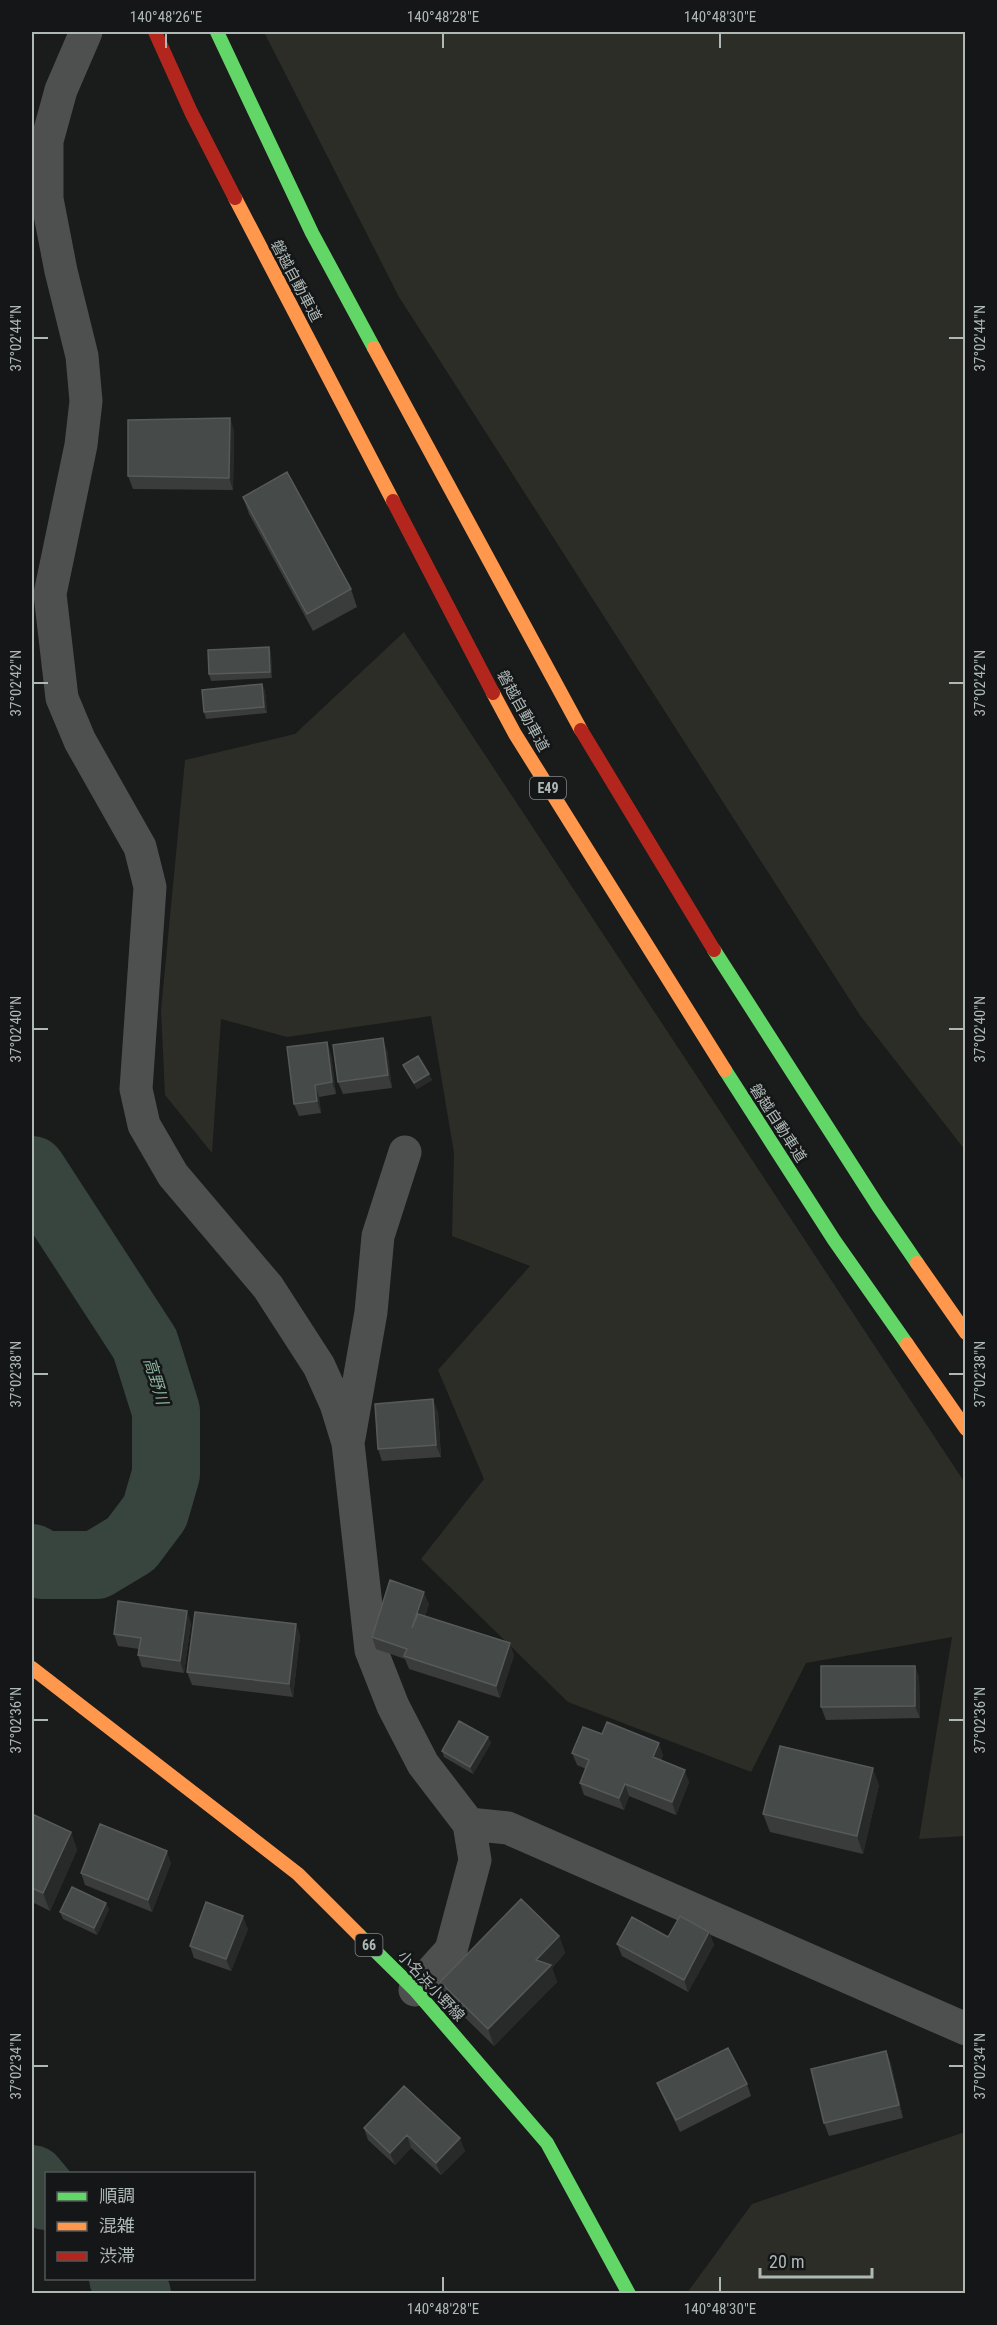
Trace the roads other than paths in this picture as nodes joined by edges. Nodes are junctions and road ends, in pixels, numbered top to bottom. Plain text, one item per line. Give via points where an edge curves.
1 (86, 32) edge
2 (155, 32) edge
3 (217, 32) edge
4 (405, 1152) dead end
5 (966, 1333) edge
6 (966, 1429) edge
7 (348, 1443) junction
8 (32, 1668) edge
9 (469, 1824) junction
10 (415, 1989) junction
11 (966, 2029) edge
12 (629, 2294) edge

1 - 7 street via 61,90 47,141 47,199 82,356 86,401 81,445 50,594 62,698 80,741 140,847 150,887 135,1089 144,1125 173,1175 268,1287 319,1366
2 - 6 main road, 磐越自動車道 / E49 via 191,112 515,734 834,1240
3 - 5 main road via 312,233 568,708 702,931 878,1206
4 - 7 street via 378,1236 371,1312
7 - 9 street via 371,1650 393,1706 423,1764
8 - 10 main road, 小名浜小野線 / 66 via 298,1874
9 - 10 street via 475,1860 451,1950
9 - 11 street via 508,1828
10 - 12 main road, 小名浜小野線 / 66 via 547,2143

